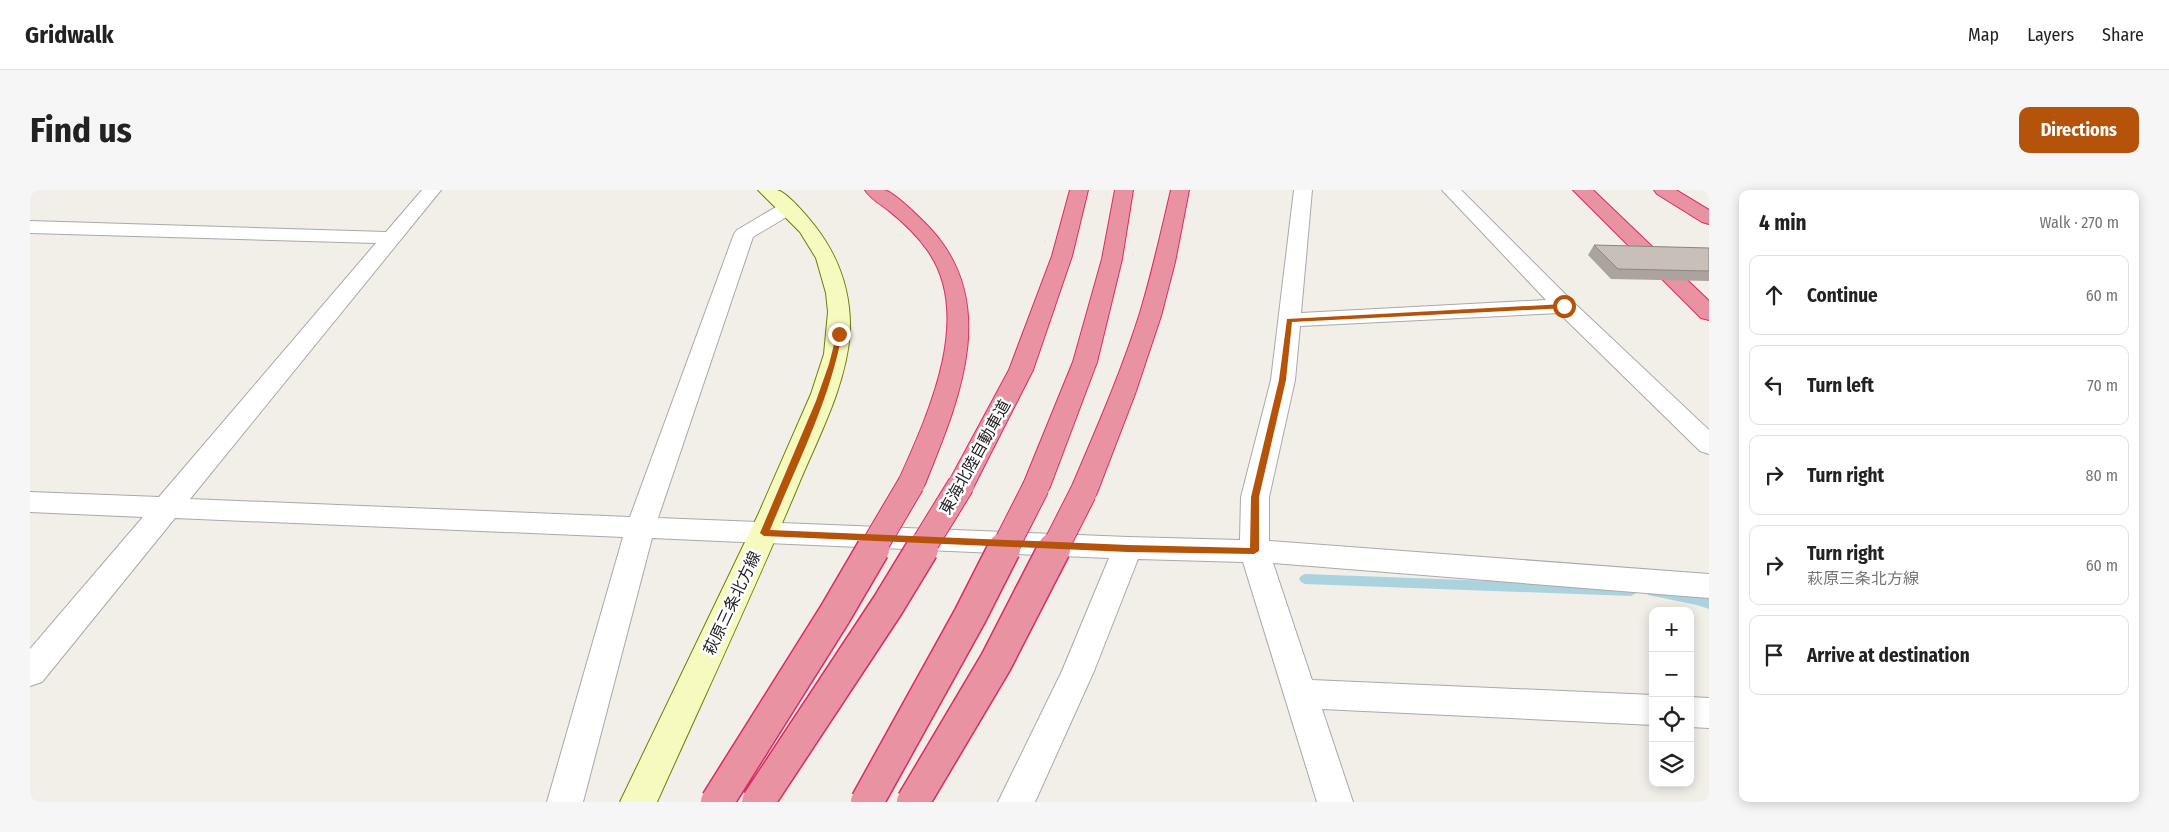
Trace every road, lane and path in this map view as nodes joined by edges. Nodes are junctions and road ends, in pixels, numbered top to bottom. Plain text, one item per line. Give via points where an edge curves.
1 (432, 190) edge
2 (767, 190) edge
3 (874, 190) edge
4 (1079, 190) edge
5 (1124, 190) edge
6 (1180, 190) edge
7 (1303, 190) edge
8 (1451, 190) edge
9 (1575, 190) edge
10 (1582, 190) edge
11 (1663, 190) edge
12 (1675, 190) edge
13 (788, 208) junction
14 (1709, 217) edge
15 (1613, 221) junction
16 (30, 228) edge
17 (392, 238) junction
18 (1564, 306) junction
19 (1709, 313) edge
20 (1289, 320) junction
21 (1709, 445) edge
22 (30, 502) edge
23 (167, 508) junction
24 (640, 529) junction
25 (764, 533) junction
26 (1128, 548) junction
27 (1254, 551) junction
28 (1709, 586) edge
29 (30, 672) edge
30 (1300, 694) junction
31 (1649, 710) edge
32 (1694, 712) edge
33 (1709, 713) edge
34 (565, 802) edge
35 (638, 802) edge
36 (717, 802) edge
37 (758, 802) edge
38 (867, 802) edge
39 (913, 802) edge
40 (1016, 802) edge
41 (1335, 802) edge

1 - 17 street
2 - 13 main road, 萩原三条北方線
3 - 36 highway, bridge via 918,226 951,275 958,305 952,374 936,426 911,484 836,614
4 - 37 highway, 東海北陸自動車道, bridge via 1062,256 1021,370 961,485 888,605
5 - 38 highway, bridge via 1112,259 1085,362 1036,488 970,616
6 - 39 highway, bridge via 1145,332 1083,493 996,662
7 - 20 street
8 - 18 street
9 - 15 highway
10 - 15 highway
11 - 14 highway
12 - 14 highway
13 - 24 street via 744,234
13 - 25 main road, 萩原三条北方線 via 818,241 830,265 837,294 839,334 820,401
15 - 19 highway
16 - 17 street
17 - 23 street
18 - 20 street
18 - 21 street
20 - 27 street via 1282,380 1255,497
22 - 23 street
23 - 24 street
23 - 29 street
24 - 25 street
24 - 34 street
25 - 26 street
25 - 35 main road, 萩原三条北方線
26 - 27 street
26 - 40 street via 1078,671
27 - 28 street
27 - 30 street
30 - 31 street
30 - 41 street
32 - 33 street

